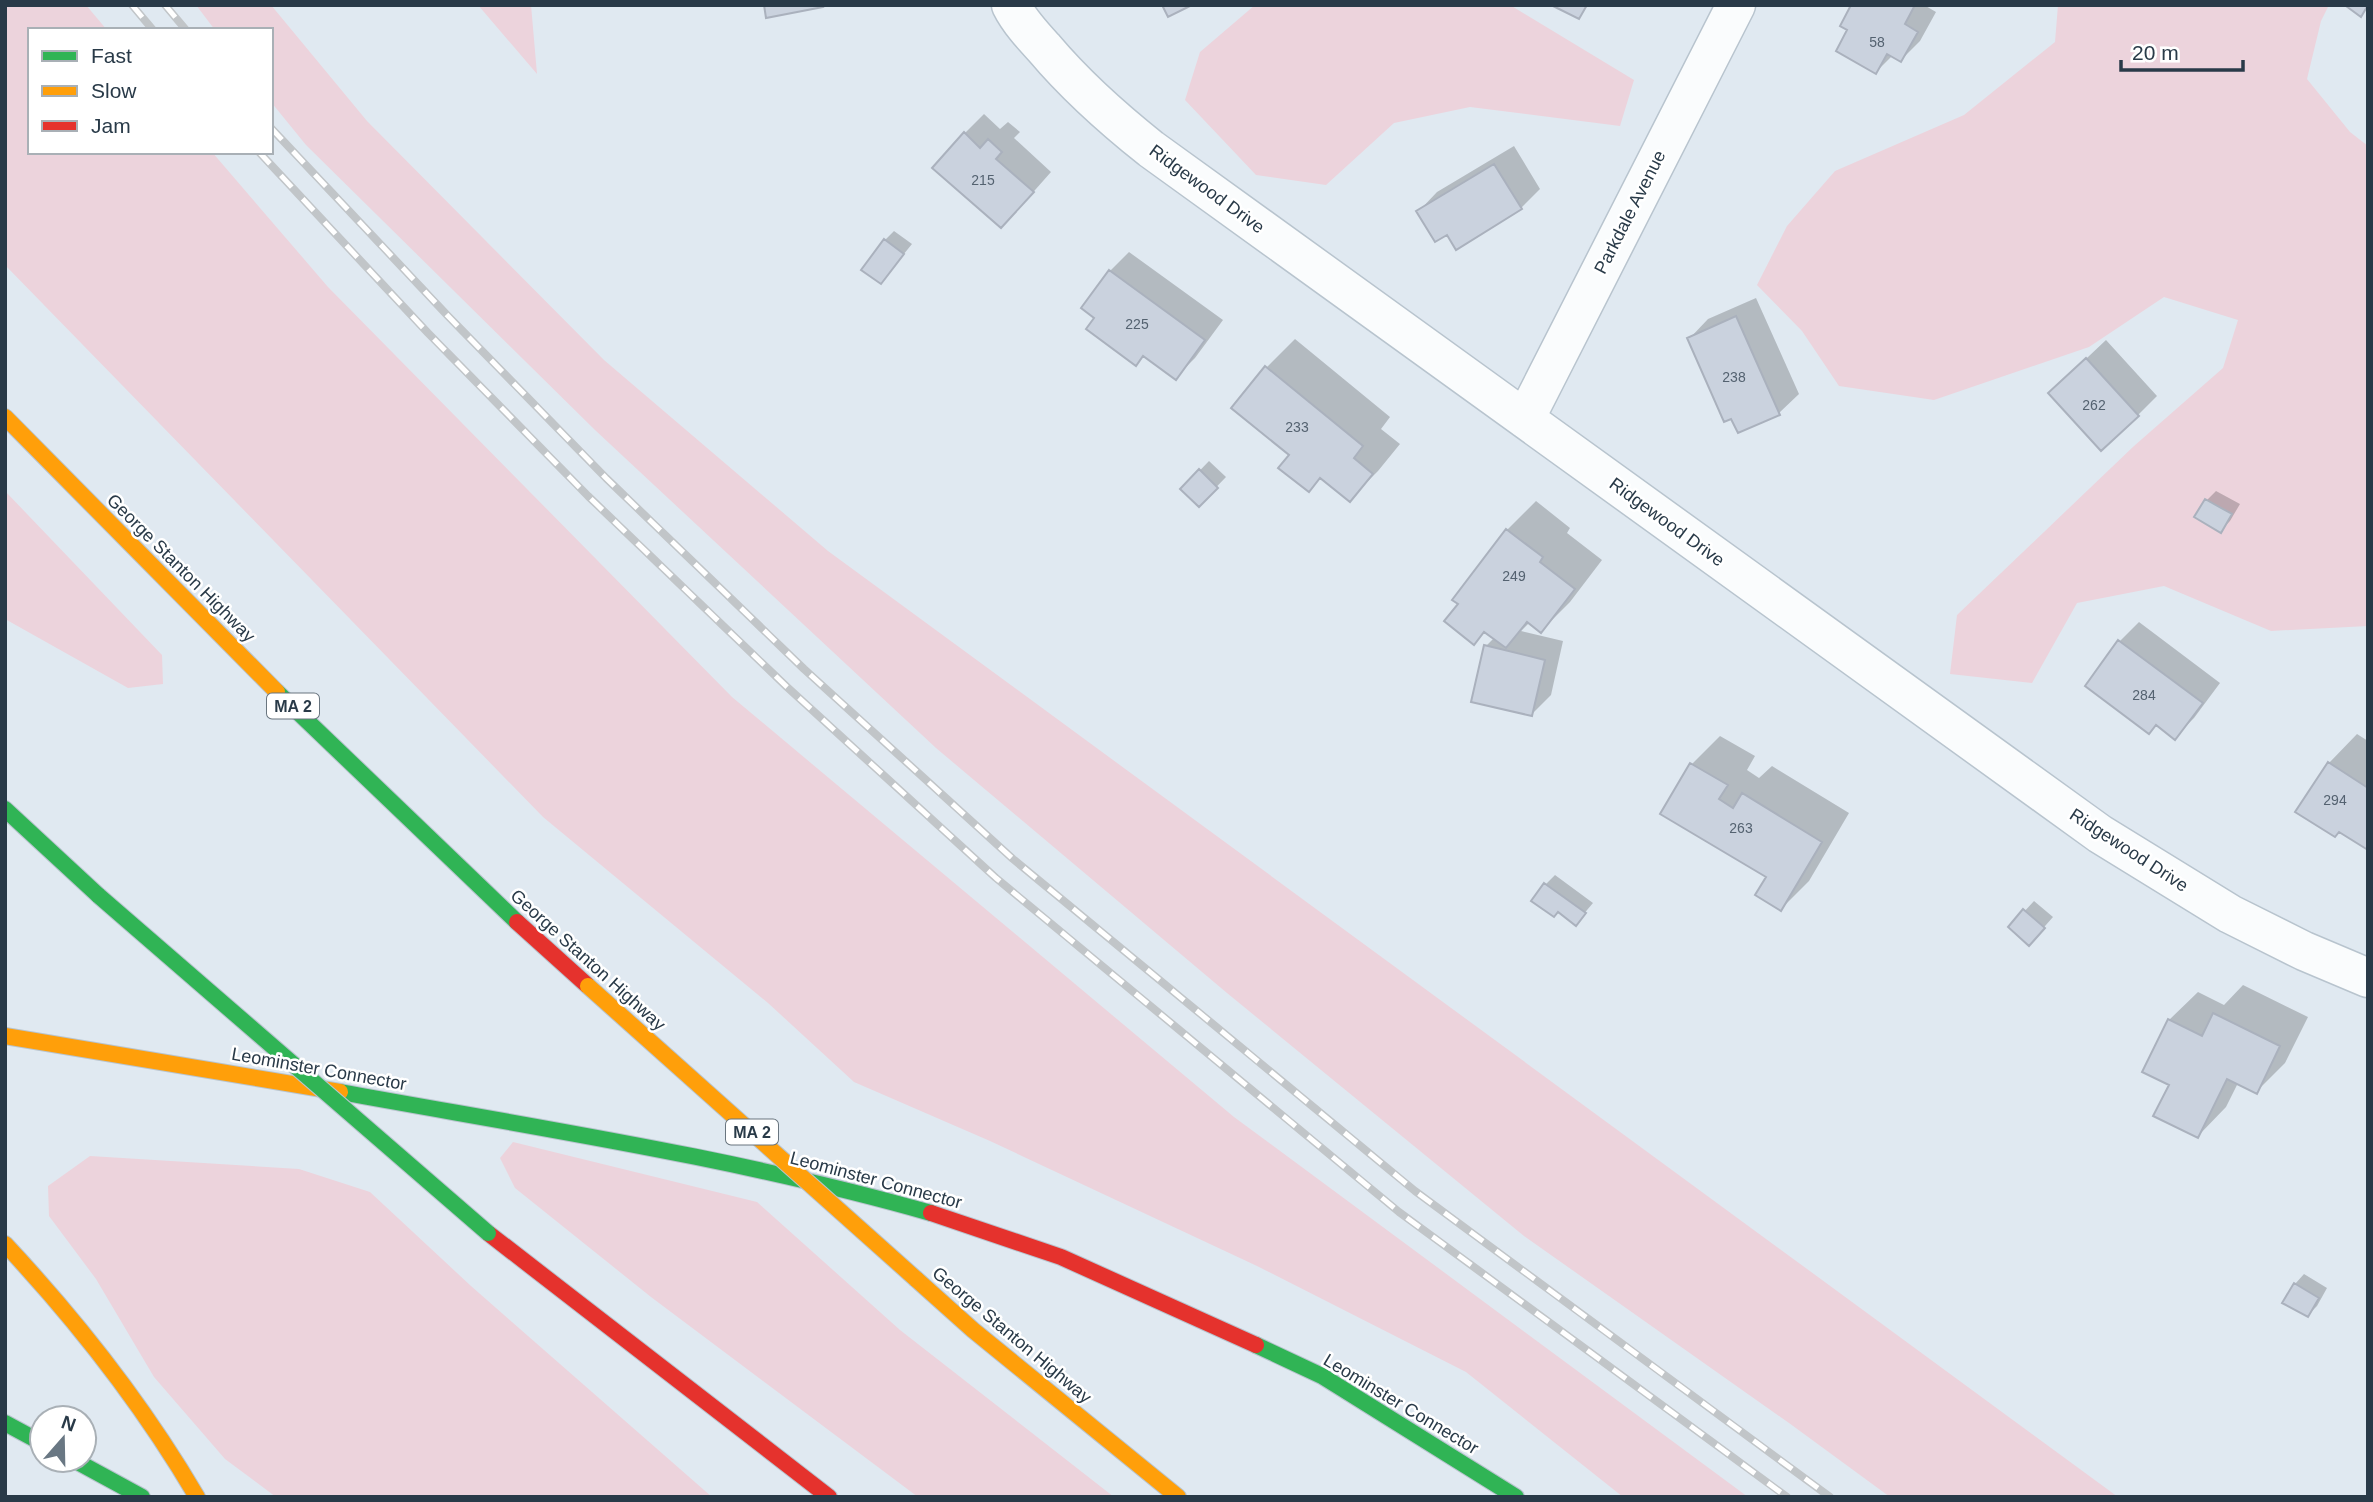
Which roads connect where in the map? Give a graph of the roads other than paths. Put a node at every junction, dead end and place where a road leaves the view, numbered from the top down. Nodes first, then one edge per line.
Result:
1 (1011, 5) edge
2 (1736, 5) edge
3 (5, 417) edge
4 (1525, 419) junction
5 (5, 809) edge
6 (2368, 978) edge
7 (5, 1036) edge
8 (5, 1244) edge
9 (5, 1423) edge
10 (28, 1435) edge
11 (98, 1473) edge
12 (142, 1497) edge
13 (197, 1497) edge
14 (829, 1497) edge
15 (1178, 1497) edge
16 (1516, 1497) edge

1 - 4 street, Ridgewood Drive
2 - 4 street, Parkdale Avenue
3 - 15 main road, George Stanton Highway / MA 2, bridge
4 - 6 street, Ridgewood Drive
5 - 14 main road, bridge
7 - 16 main road, Leominster Connector
8 - 13 main road
9 - 10 main road
11 - 12 main road

